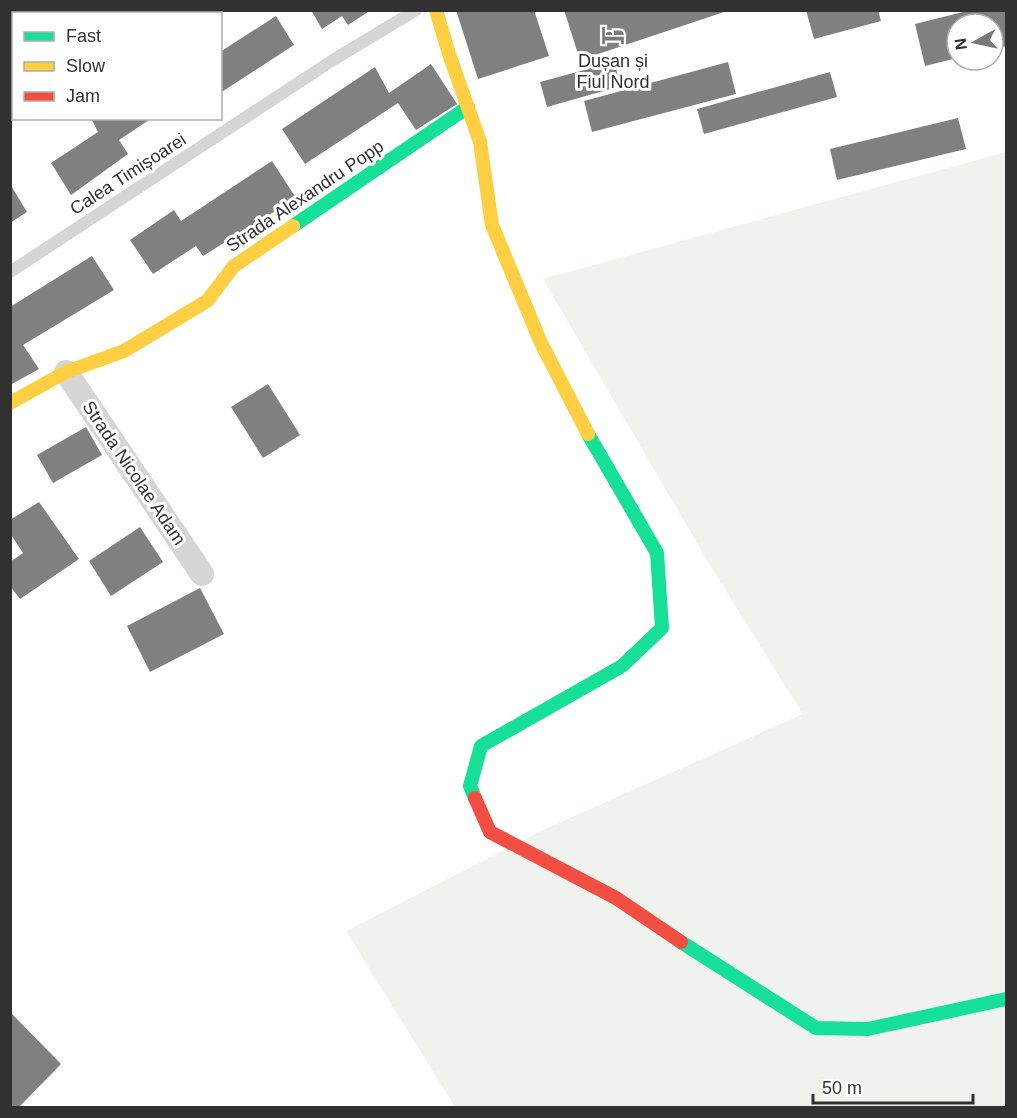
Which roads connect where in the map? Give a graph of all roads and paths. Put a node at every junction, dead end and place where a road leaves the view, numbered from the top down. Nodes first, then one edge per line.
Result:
1 (416, 10) edge
2 (436, 10) edge
3 (468, 107) junction
4 (10, 272) edge
5 (66, 372) junction
6 (10, 403) edge
7 (202, 574) dead end
8 (1006, 999) edge

1 - 4 lane, Calea Timișoarei
2 - 3 street
3 - 5 street, Strada Alexandru Popp
3 - 8 street
5 - 6 street, Strada Alexandru Popp
5 - 7 street, Strada Nicolae Adam

